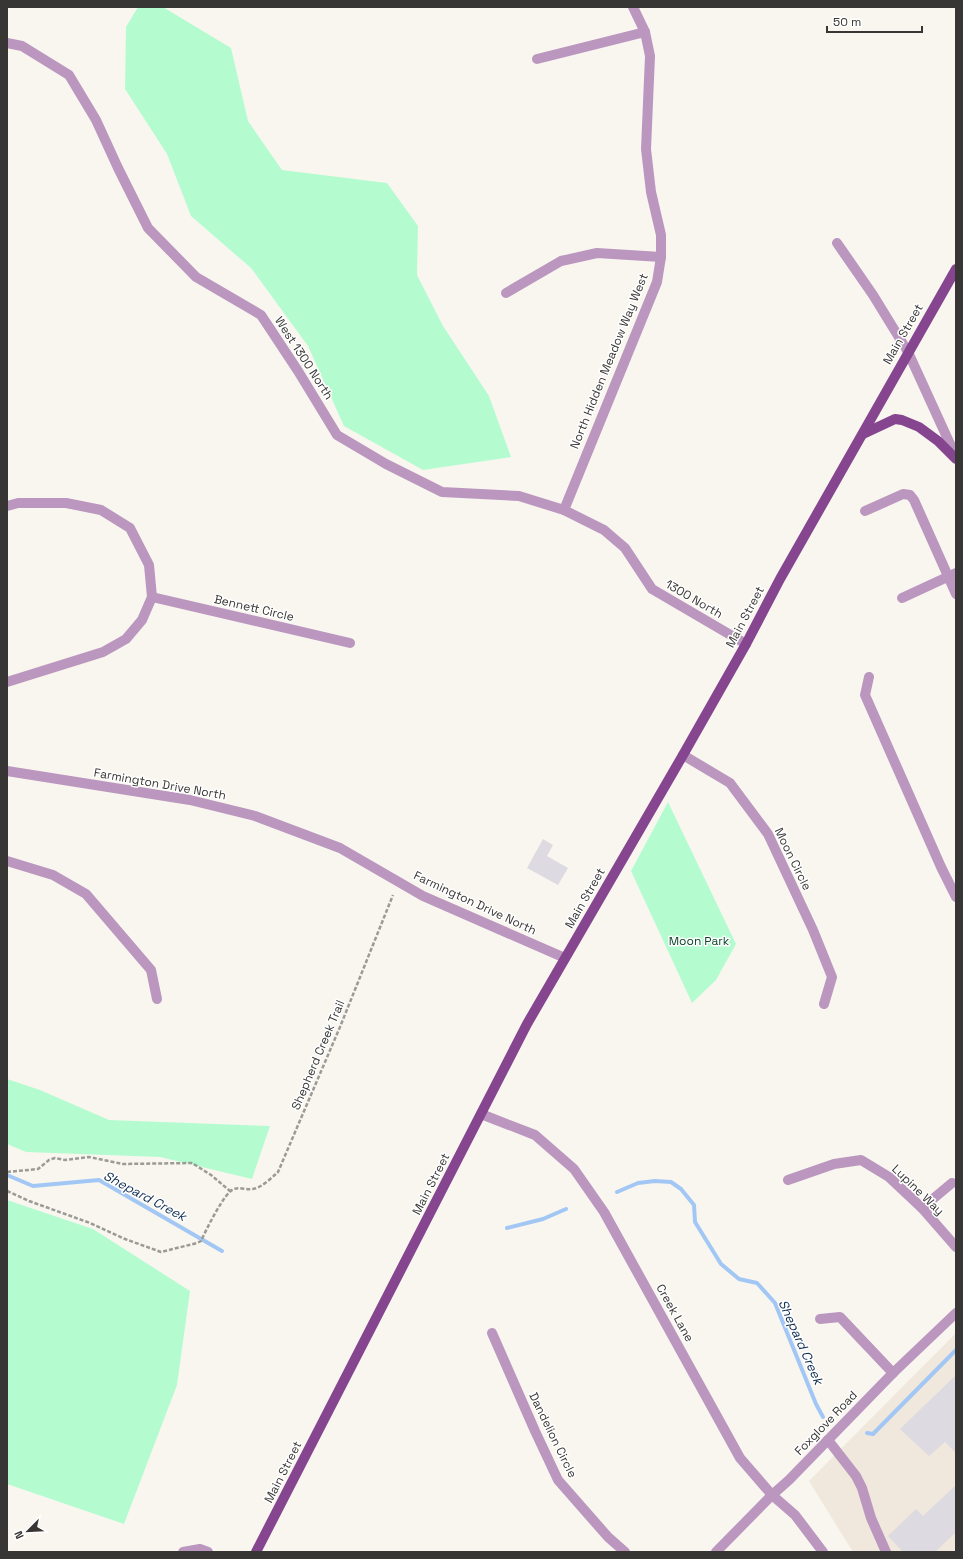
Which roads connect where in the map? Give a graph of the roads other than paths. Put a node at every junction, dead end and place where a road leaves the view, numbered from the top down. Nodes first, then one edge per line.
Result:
1 (633, 7) edge
2 (645, 32) junction
3 (7, 43) edge
4 (537, 59) dead end
5 (837, 243) dead end
6 (661, 257) junction
7 (956, 269) edge
8 (506, 293) dead end
9 (908, 352) junction
10 (863, 434) junction
11 (956, 458) edge
12 (7, 506) edge
13 (564, 510) junction
14 (865, 511) dead end
15 (952, 575) edge
16 (956, 594) edge
17 (152, 598) junction
18 (902, 598) dead end
19 (350, 643) dead end
20 (746, 644) junction
21 (869, 677) dead end
22 (7, 682) edge
23 (683, 755) junction
24 (7, 771) edge
25 (7, 860) edge
26 (956, 897) edge
27 (565, 958) junction
28 (157, 999) dead end
29 (824, 1004) dead end
30 (481, 1114) junction
31 (788, 1180) dead end
32 (952, 1183) dead end
33 (922, 1208) junction
34 (956, 1247) edge
35 (956, 1313) edge
36 (820, 1319) dead end
37 (492, 1333) dead end
38 (893, 1373) junction
39 (828, 1440) junction
40 (772, 1496) junction
41 (183, 1552) edge
42 (208, 1552) edge
43 (256, 1552) edge
44 (625, 1552) edge
45 (716, 1552) edge
46 (823, 1552) edge
47 (886, 1552) edge

1 - 2 street, North Hidden Meadow Way West
2 - 4 street
2 - 6 street, North Hidden Meadow Way West
3 - 13 street, West 1300 North
5 - 9 street
6 - 8 street
6 - 13 street, North Hidden Meadow Way West
7 - 9 main road, Main Street
9 - 10 main road, Main Street
9 - 11 street
10 - 11 main road
10 - 20 main road, Main Street
12 - 17 street
13 - 20 street, 1300 North
14 - 15 street
15 - 16 street
15 - 18 street
17 - 19 street, Bennett Circle
17 - 22 street
20 - 23 main road, Main Street
21 - 26 street
23 - 27 main road, Main Street
23 - 29 street, Moon Circle
24 - 27 street, Farmington Drive North
25 - 28 street
27 - 30 main road, Main Street
30 - 40 street, Creek Lane
30 - 43 main road, Main Street
31 - 33 street, Lupine Way
32 - 33 street
33 - 34 street, Lupine Way
35 - 38 street, Foxglove Road
36 - 38 street
37 - 44 street, Dandelion Circle
38 - 39 street, Foxglove Road
39 - 40 street, Foxglove Road
39 - 47 street
40 - 45 street, Foxglove Road
40 - 46 street, Creek Lane
41 - 42 street

